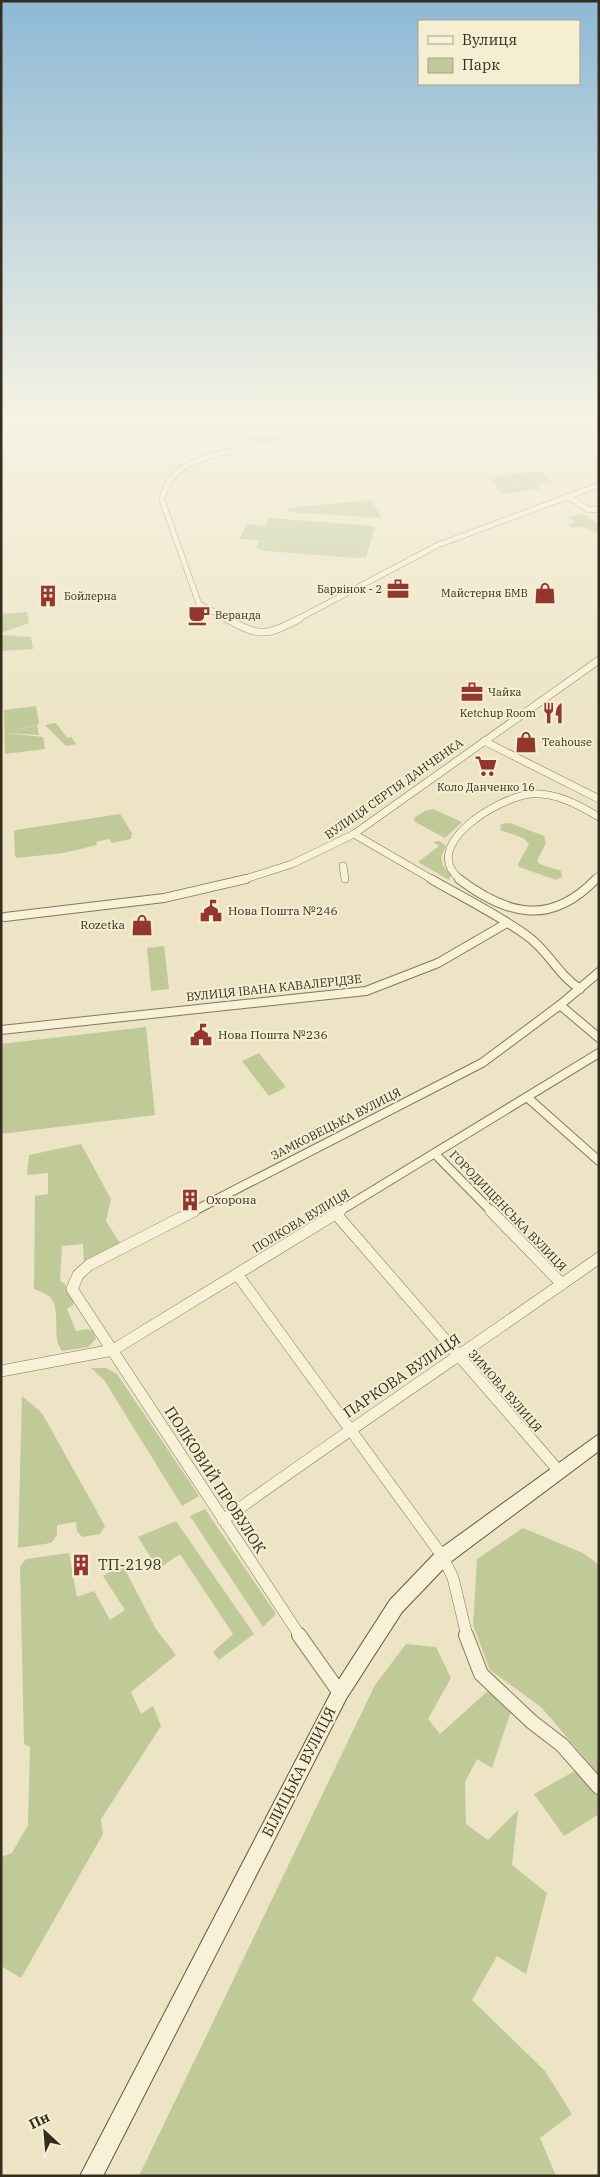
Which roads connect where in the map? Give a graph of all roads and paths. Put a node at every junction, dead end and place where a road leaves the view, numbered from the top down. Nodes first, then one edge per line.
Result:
1 (168, 518) edge
2 (510, 518) edge
3 (599, 660) edge
4 (484, 741) junction
5 (599, 799) edge
6 (599, 806) edge
7 (591, 812) junction
8 (599, 817) edge
9 (354, 834) junction
10 (343, 866) dead end
11 (599, 876) edge
12 (345, 879) dead end
13 (461, 881) junction
14 (449, 889) junction
15 (4, 917) dead end
16 (507, 923) junction
17 (599, 972) edge
18 (580, 989) junction
19 (560, 1005) junction
20 (1, 1030) edge
21 (599, 1038) edge
22 (599, 1053) edge
23 (528, 1098) junction
24 (436, 1155) junction
25 (599, 1161) edge
26 (336, 1214) junction
27 (599, 1258) edge
28 (237, 1274) junction
29 (73, 1281) joint
30 (562, 1284) junction
31 (113, 1350) junction
32 (458, 1358) junction
33 (1, 1371) edge
34 (349, 1430) junction
35 (599, 1441) edge
36 (558, 1470) junction
37 (223, 1520) junction
38 (442, 1557) junction
39 (340, 1693) junction
40 (599, 1787) edge
41 (91, 2176) edge

1 - 2 street
3 - 4 street, ВУЛИЦЯ СЕРГІЯ ДАНЧЕНКА
4 - 5 street
4 - 9 street, ВУЛИЦЯ СЕРГІЯ ДАНЧЕНКА
6 - 7 street
7 - 8 street
7 - 13 street
9 - 14 street
9 - 15 street, ВУЛИЦЯ СЕРГІЯ ДАНЧЕНКА
10 - 12 street
11 - 13 street
13 - 14 street
14 - 16 street
16 - 18 street
16 - 20 street, ВУЛИЦЯ ІВАНА КАВАЛЕРІДЗЕ
17 - 18 street, ЗАМКОВЕЦЬКА ВУЛИЦЯ
18 - 19 street, ЗАМКОВЕЦЬКА ВУЛИЦЯ
19 - 21 street
19 - 29 street, ЗАМКОВЕЦЬКА ВУЛИЦЯ
22 - 23 street, ПОЛКОВА ВУЛИЦЯ
23 - 24 street, ПОЛКОВА ВУЛИЦЯ
23 - 25 street
24 - 26 street, ПОЛКОВА ВУЛИЦЯ
24 - 30 street, ГОРОДИЩЕНСЬКА ВУЛИЦЯ
26 - 28 street, ПОЛКОВА ВУЛИЦЯ
26 - 32 street, ЗИМОВА ВУЛИЦЯ
27 - 30 street, ПАРКОВА ВУЛИЦЯ
28 - 31 street, ПОЛКОВА ВУЛИЦЯ
28 - 34 street
29 - 31 street, ПОЛКОВИЙ ПРОВУЛОК
30 - 32 street, ПАРКОВА ВУЛИЦЯ
31 - 33 street, ПОЛКОВА ВУЛИЦЯ
31 - 37 street, ПОЛКОВИЙ ПРОВУЛОК
32 - 34 street, ПАРКОВА ВУЛИЦЯ
32 - 36 street, ЗИМОВА ВУЛИЦЯ
34 - 37 street, ПАРКОВА ВУЛИЦЯ
34 - 38 street
35 - 36 main road, БІЛИЦЬКА ВУЛИЦЯ
36 - 38 main road, БІЛИЦЬКА ВУЛИЦЯ
37 - 39 street, ПОЛКОВИЙ ПРОВУЛОК
38 - 39 main road, БІЛИЦЬКА ВУЛИЦЯ
38 - 40 street
39 - 41 main road, БІЛИЦЬКА ВУЛИЦЯ

